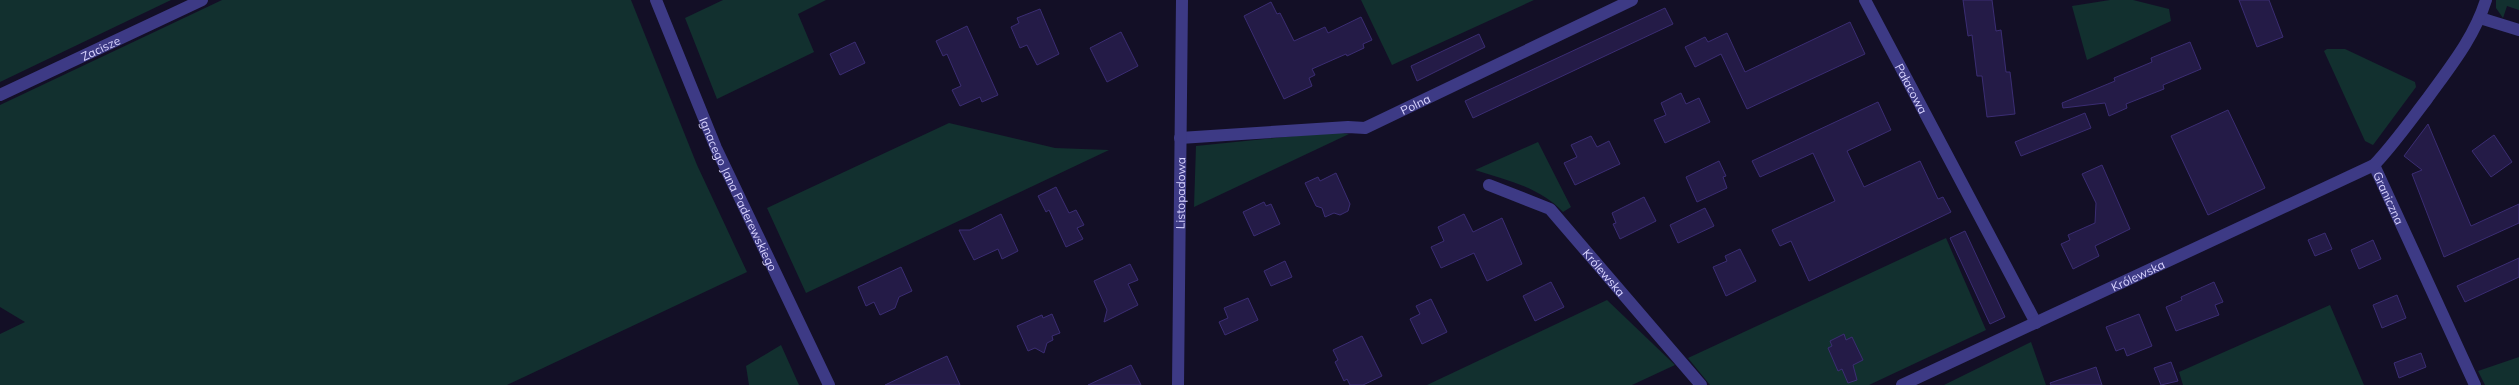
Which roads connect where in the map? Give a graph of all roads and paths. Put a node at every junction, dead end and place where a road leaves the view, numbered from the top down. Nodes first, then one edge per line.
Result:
1 (202, 0) edge
2 (656, 0) edge
3 (1182, 0) edge
4 (1632, 0) edge
5 (1865, 0) edge
6 (2486, 0) edge
7 (2480, 18) junction
8 (2519, 30) edge
9 (0, 95) edge
10 (1180, 138) junction
11 (2374, 165) junction
12 (1489, 185) dead end
13 (2036, 322) junction
14 (829, 385) edge
15 (1178, 385) edge
16 (1700, 385) edge
17 (1902, 385) edge
18 (2475, 385) edge

1 - 9 street, Zacisze
2 - 14 street, Ignacego Jana Paderewskiego
3 - 10 street, Listopadowa
4 - 10 street, Polna
5 - 13 street, Pałacowa
6 - 7 street, Graniczna
7 - 8 street
7 - 11 street, Graniczna
10 - 15 street, Listopadowa
11 - 13 street, Królewska
11 - 18 street, Graniczna
12 - 16 street, Królewska
13 - 17 street, Królewska

